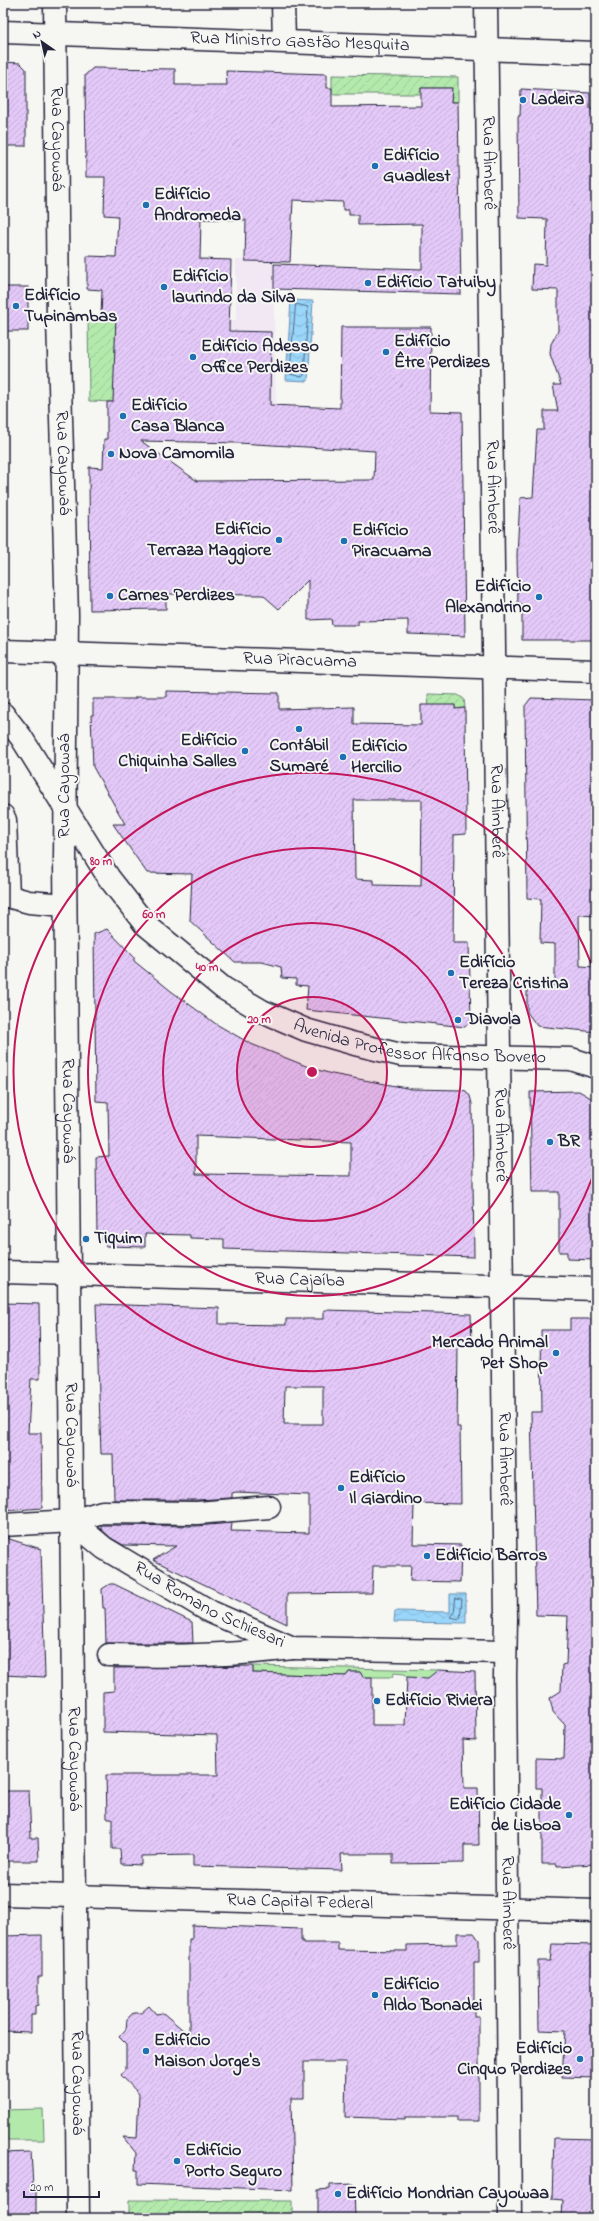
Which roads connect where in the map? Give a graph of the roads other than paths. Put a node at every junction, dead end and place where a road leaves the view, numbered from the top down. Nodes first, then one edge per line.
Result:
1 (55, 3) edge
2 (283, 3) edge
3 (486, 3) edge
4 (3, 32) edge
5 (55, 34) junction
6 (284, 41) junction
7 (487, 50) junction
8 (596, 53) edge
9 (3, 651) edge
10 (66, 653) junction
11 (495, 668) junction
12 (596, 671) edge
13 (3, 714) edge
14 (64, 808) junction
15 (3, 816) edge
16 (5, 895) edge
17 (65, 905) junction
18 (500, 1057) junction
19 (596, 1067) edge
20 (3, 1272) edge
21 (68, 1275) junction
22 (501, 1286) junction
23 (596, 1289) edge
24 (268, 1507) dead end
25 (72, 1521) junction
26 (3, 1525) edge
27 (293, 1648) junction
28 (505, 1652) junction
29 (109, 1655) dead end
30 (3, 1894) edge
31 (74, 1896) junction
32 (508, 1908) junction
33 (596, 1911) edge
34 (78, 2218) edge
35 (510, 2218) edge

1 - 5 street, Rua Cayowaá
2 - 6 street
3 - 7 street, Rua Aimberê
4 - 5 street, Rua Ministro Gastão Mesquita
5 - 6 street, Rua Ministro Gastão Mesquita
5 - 10 street, Rua Cayowaá
6 - 7 street, Rua Ministro Gastão Mesquita
7 - 8 street, Rua Ministro Gastão Mesquita
7 - 11 street, Rua Aimberê
9 - 10 street, Rua Piracuama
10 - 11 street, Rua Piracuama
10 - 14 street, Rua Cayowaá
11 - 12 street, Rua Piracuama
11 - 18 street, Rua Aimberê
13 - 14 street, Avenida Professor Alfonso Bovero
14 - 17 street, Rua Cayowaá
14 - 18 street, Avenida Professor Alfonso Bovero
15 - 16 street
16 - 17 street
17 - 21 street, Rua Cayowaá
18 - 19 street, Avenida Professor Alfonso Bovero
18 - 22 street, Rua Aimberê
20 - 21 street, Rua Cajaíba
21 - 22 street, Rua Cajaíba
21 - 25 street, Rua Cayowaá
22 - 23 street, Rua Cajaíba
22 - 28 street, Rua Aimberê
24 - 25 street
25 - 26 street
25 - 27 street, Rua Romano Schiesari
25 - 31 street, Rua Cayowaá
27 - 28 street, Rua Romano Schiesari
27 - 29 street
28 - 32 street, Rua Aimberê
30 - 31 street, Rua Capital Federal
31 - 32 street, Rua Capital Federal
31 - 34 street, Rua Cayowaá
32 - 33 street, Rua Capital Federal
32 - 35 street, Rua Aimberê

